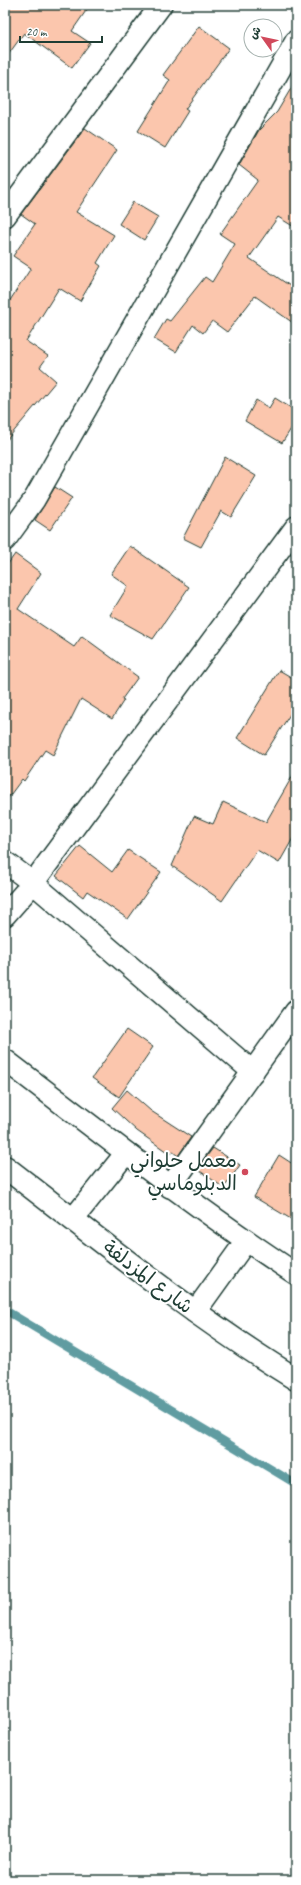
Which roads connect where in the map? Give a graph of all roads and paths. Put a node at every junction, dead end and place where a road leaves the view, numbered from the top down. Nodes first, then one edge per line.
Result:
1 (161, 5) edge
2 (296, 41) edge
3 (5, 216) edge
4 (296, 527) edge
5 (5, 540) edge
6 (5, 862) edge
7 (33, 883) junction
8 (5, 915) edge
9 (296, 1011) edge
10 (5, 1060) edge
11 (253, 1072) junction
12 (126, 1153) junction
13 (5, 1166) edge
14 (170, 1187) junction
15 (73, 1218) junction
16 (246, 1242) junction
17 (296, 1274) edge
18 (195, 1312) junction
19 (296, 1379) edge

1 - 3 street
2 - 5 street
4 - 7 street
6 - 7 street
7 - 8 street
7 - 11 street
9 - 11 street
10 - 12 street
11 - 14 street
12 - 14 street
12 - 15 street
13 - 15 street, شارع المزدلفة
14 - 16 street
15 - 18 street, شارع المزدلفة
16 - 17 street
16 - 18 street
18 - 19 street, شارع المزدلفة

